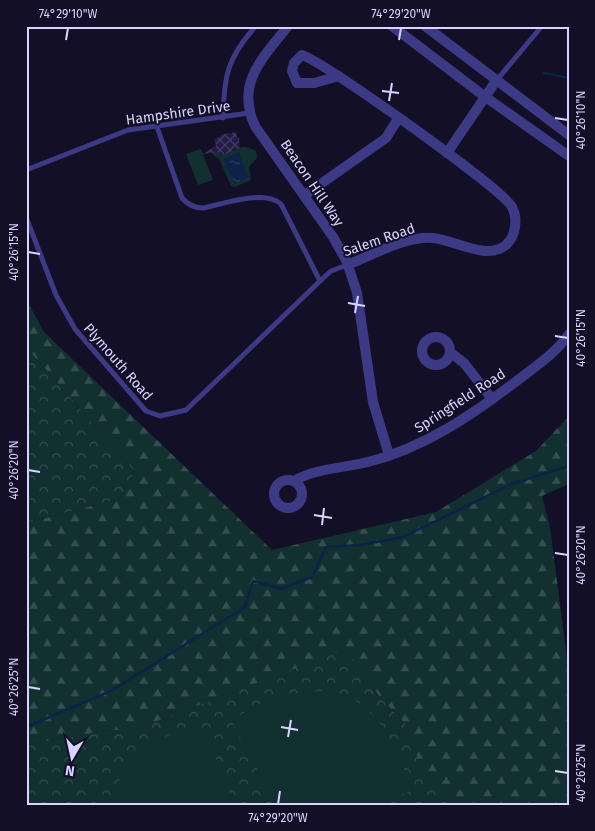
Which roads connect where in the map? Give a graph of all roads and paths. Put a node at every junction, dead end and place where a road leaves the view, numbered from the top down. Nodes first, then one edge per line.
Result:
1 (256, 26) edge
2 (288, 26) edge
3 (392, 26) edge
4 (425, 26) edge
5 (542, 26) edge
6 (339, 76) dead end
7 (496, 81) junction
8 (484, 96) junction
9 (249, 114) junction
10 (224, 118) junction
11 (398, 119) junction
12 (157, 126) junction
13 (569, 135) edge
14 (447, 153) junction
15 (569, 156) edge
16 (26, 170) edge
17 (304, 195) junction
18 (26, 217) edge
19 (347, 265) junction
20 (320, 281) junction
21 (569, 334) edge
22 (451, 353) dead end
23 (492, 399) junction
24 (146, 411) joint
25 (389, 455) junction
26 (294, 481) dead end

1 - 10 lane
2 - 9 street, Beacon Hill Way
3 - 8 street
4 - 7 street
5 - 7 lane
6 - 11 street, Salem Road
7 - 8 street
7 - 13 street
8 - 14 street
8 - 15 street
9 - 10 lane, Hampshire Drive
9 - 17 street, Beacon Hill Way
10 - 12 lane, Hampshire Drive
11 - 14 street, Salem Road
11 - 17 street
12 - 16 lane, Hampshire Drive
12 - 20 lane
14 - 19 street, Salem Road
17 - 19 street, Beacon Hill Way
18 - 24 lane, Plymouth Road
19 - 20 lane, Salem Road
19 - 25 street, Beacon Hill Way
20 - 24 lane, Salem Road
21 - 23 street, Springfield Road
22 - 23 street
23 - 25 street, Springfield Road
25 - 26 street, Springfield Road

